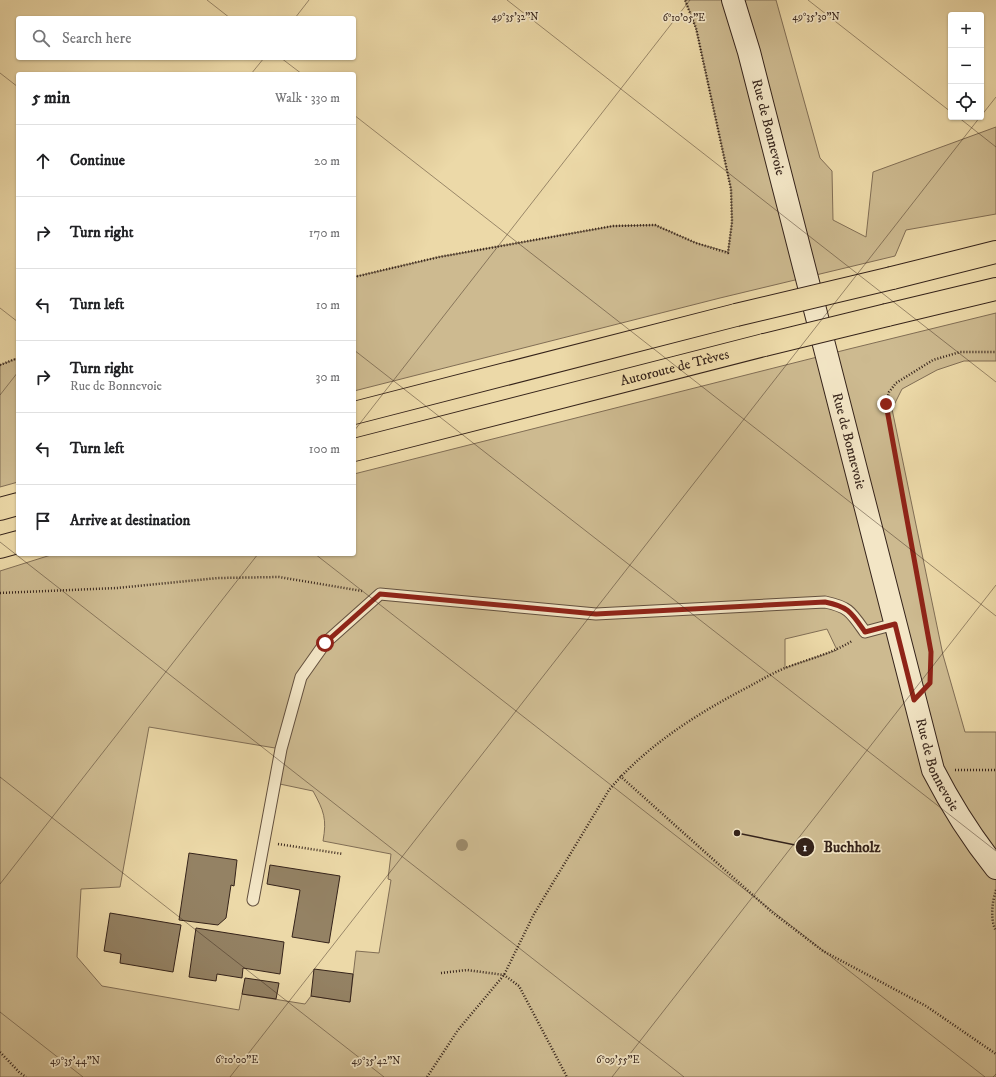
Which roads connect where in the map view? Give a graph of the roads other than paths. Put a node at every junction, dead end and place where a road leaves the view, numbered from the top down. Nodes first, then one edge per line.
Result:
1 (733, 0) edge
2 (996, 252) edge
3 (996, 289) edge
4 (356, 412) edge
5 (356, 449) edge
6 (16, 505) edge
7 (0, 509) edge
8 (16, 543) edge
9 (0, 547) edge
10 (895, 624) junction
11 (996, 868) edge
12 (253, 900) dead end

1 - 10 main road, Rue de Bonnevoie
2 - 4 highway, bridge
3 - 5 highway, Autoroute de Trèves, bridge
6 - 7 highway
8 - 9 highway
10 - 11 main road, Rue de Bonnevoie
10 - 12 lane

